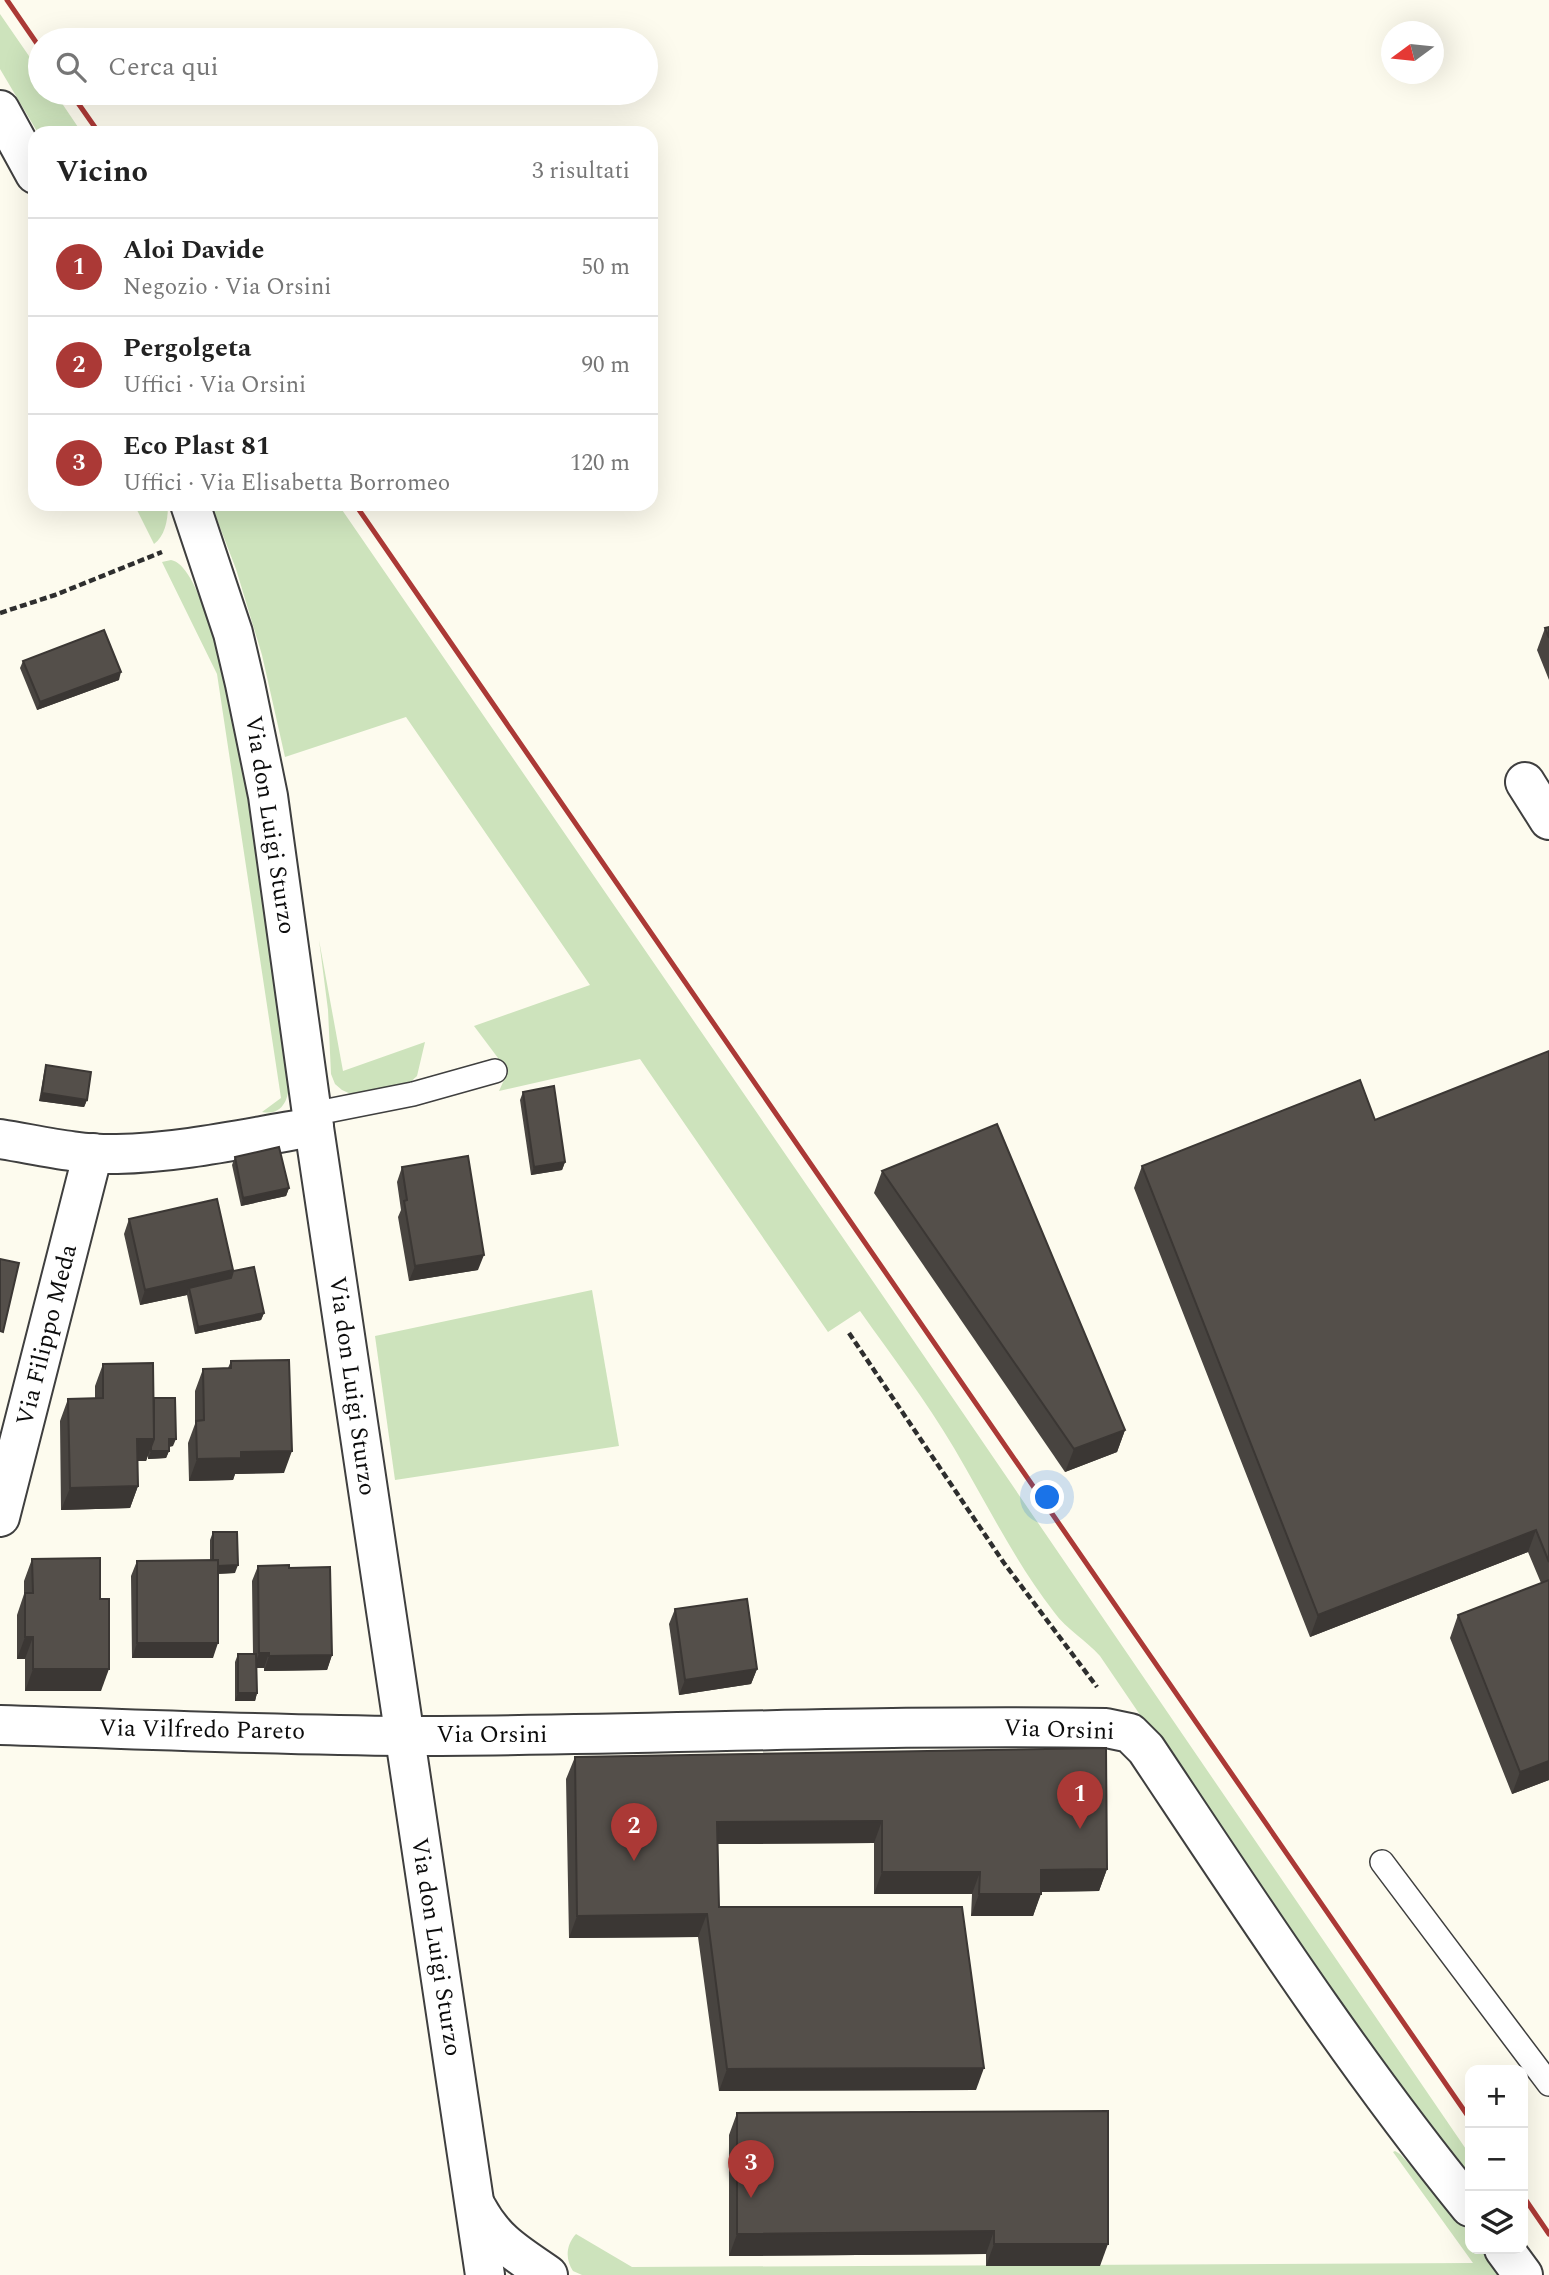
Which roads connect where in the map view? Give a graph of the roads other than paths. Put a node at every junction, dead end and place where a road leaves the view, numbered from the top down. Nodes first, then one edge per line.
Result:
1 (0, 110) edge
2 (28, 161) edge
3 (196, 519) edge
4 (1525, 782) dead end
5 (1549, 820) edge
6 (495, 1071) dead end
7 (313, 1121) junction
8 (0, 1139) edge
9 (93, 1153) junction
10 (0, 1517) edge
11 (0, 1725) edge
12 (404, 1736) junction
13 (1382, 1861) dead end
14 (1549, 2084) edge
15 (473, 2188) junction
16 (1465, 2201) edge
17 (1508, 2254) edge
18 (544, 2272) edge
19 (485, 2275) edge
20 (498, 2275) edge
21 (1523, 2275) edge

1 - 2 street
3 - 7 street, Via don Luigi Sturzo
4 - 5 street
6 - 7 lane
7 - 9 street
7 - 12 street, Via don Luigi Sturzo
8 - 9 street
9 - 10 street, Via Filippo Meda
11 - 12 street, Via Vilfredo Pareto
12 - 15 street, Via don Luigi Sturzo
12 - 16 street, Via Orsini
13 - 14 lane
15 - 18 street
15 - 19 street, Via don Luigi Sturzo
17 - 21 street
18 - 20 street

